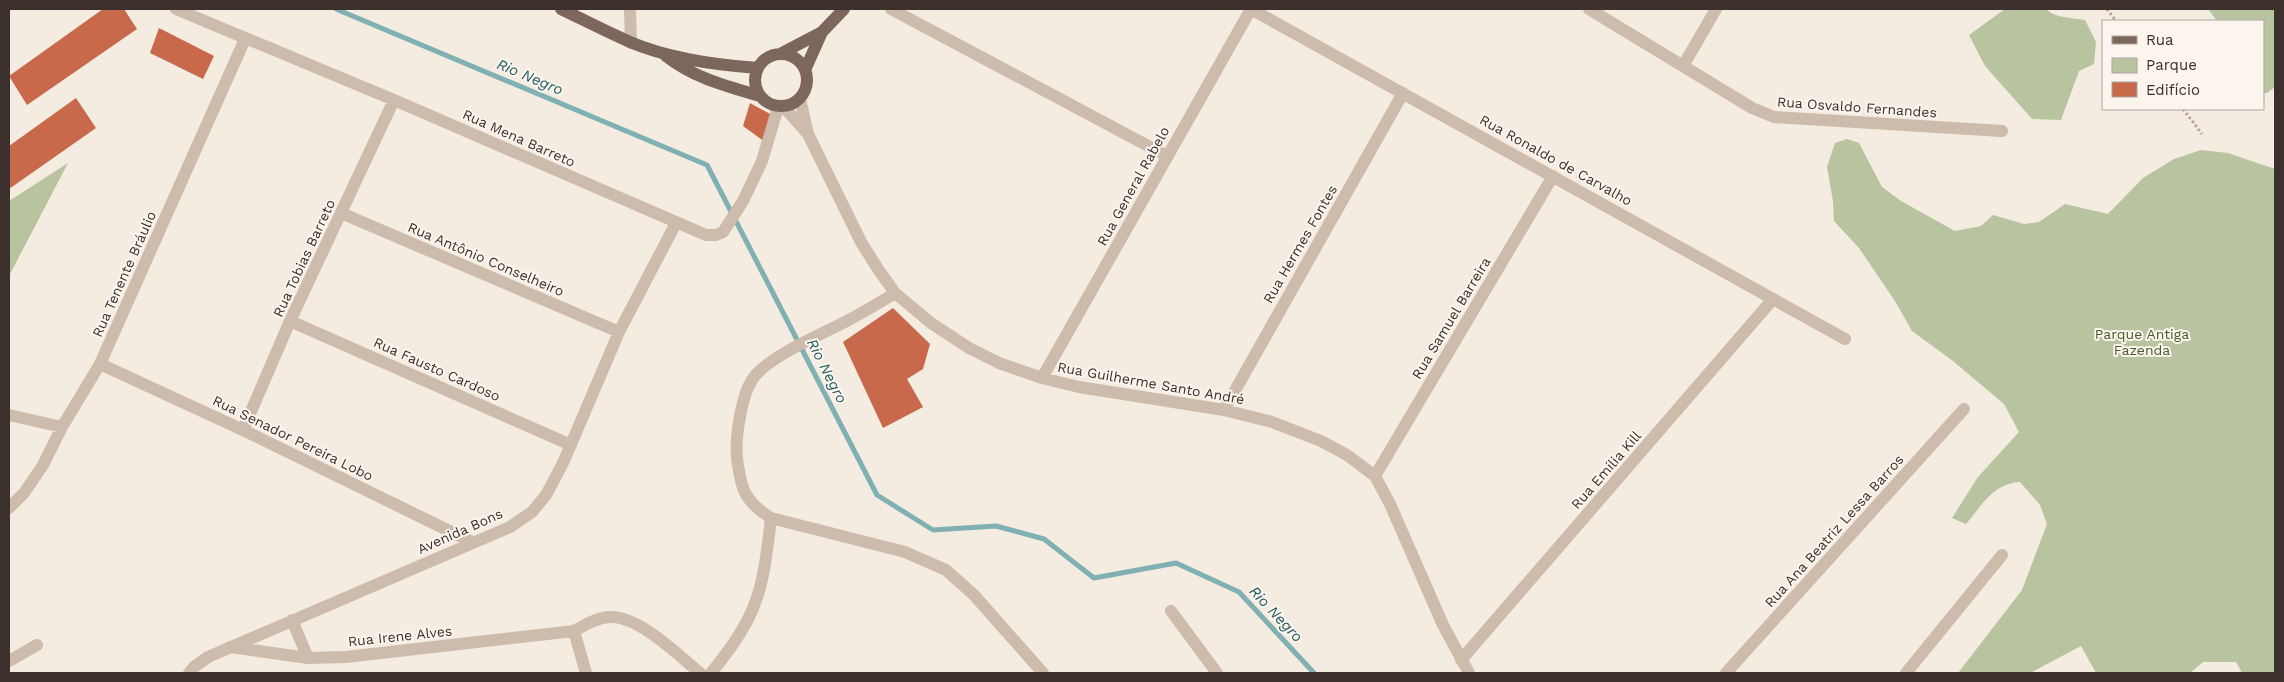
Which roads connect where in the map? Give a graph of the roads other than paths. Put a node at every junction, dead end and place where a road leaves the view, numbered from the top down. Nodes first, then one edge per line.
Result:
1 (176, 9) edge
2 (561, 9) edge
3 (630, 9) edge
4 (844, 9) edge
5 (891, 9) edge
6 (1251, 9) edge
7 (1590, 9) edge
8 (1716, 9) edge
9 (822, 32) junction
10 (245, 39) junction
11 (631, 43) junction
12 (662, 53) junction
13 (780, 54) junction
14 (1683, 66) junction
15 (758, 68) junction
16 (805, 70) junction
17 (1403, 93) junction
18 (760, 96) junction
19 (800, 99) junction
20 (394, 100) junction
21 (781, 107) junction
22 (2002, 131) dead end
23 (808, 134) junction
24 (1167, 156) junction
25 (1553, 176) junction
26 (341, 213) junction
27 (676, 223) junction
28 (895, 293) junction
29 (1774, 299) junction
30 (290, 321) junction
31 (619, 332) junction
32 (1845, 339) dead end
33 (100, 364) junction
34 (1042, 378) junction
35 (1964, 409) dead end
36 (1224, 410) junction
37 (9, 415) edge
38 (62, 427) junction
39 (243, 430) junction
40 (571, 445) junction
41 (1375, 476) junction
42 (9, 508) edge
43 (771, 518) junction
44 (472, 542) junction
45 (2002, 555) dead end
46 (1171, 611) dead end
47 (292, 620) junction
48 (574, 631) junction
49 (37, 645) dead end
50 (230, 647) junction
51 (308, 658) junction
52 (9, 660) edge
53 (1461, 660) junction
54 (189, 673) edge
55 (586, 673) edge
56 (700, 673) edge
57 (711, 673) edge
58 (1044, 673) edge
59 (1218, 673) edge
60 (1469, 673) edge
61 (1726, 673) edge
62 (1906, 673) edge

1 - 10 street, Rua Mena Barreto
2 - 11 main road
3 - 11 street
4 - 9 main road
5 - 24 street
6 - 17 street, Rua Ronaldo de Carvalho
6 - 24 street, Rua General Rabelo
7 - 14 street, Rua Osvaldo Fernandes
8 - 14 street
9 - 13 main road
9 - 16 main road
10 - 20 street, Rua Mena Barreto
10 - 33 street, Rua Tenente Bráulio
11 - 12 main road
12 - 15 main road
12 - 18 main road
13 - 15 main road
13 - 16 main road
14 - 22 street, Rua Osvaldo Fernandes
15 - 18 main road
16 - 19 main road
17 - 25 street, Rua Ronaldo de Carvalho
17 - 36 street, Rua Hermes Fontes
18 - 21 main road
19 - 21 main road
19 - 23 street, Rua Guilherme Santo André
20 - 26 street, Rua Tobias Barreto
20 - 27 street, Rua Mena Barreto
21 - 23 street, Rua Guilherme Santo André
21 - 27 street, Rua Mena Barreto
23 - 28 street, Rua Guilherme Santo André
24 - 34 street, Rua General Rabelo
25 - 29 street, Rua Ronaldo de Carvalho
25 - 41 street, Rua Samuel Barreira
26 - 30 street, Rua Tobias Barreto
26 - 31 street, Rua Antônio Conselheiro
27 - 31 street, Avenida Bons
28 - 34 street, Rua Guilherme Santo André
28 - 43 street
29 - 32 street, Rua Ronaldo de Carvalho
29 - 53 street, Rua Emília Kill
30 - 39 street, Rua Tobias Barreto
30 - 40 street, Rua Fausto Cardoso
31 - 40 street, Avenida Bons
33 - 38 street, Rua Tenente Bráulio
33 - 39 street, Rua Senador Pereira Lobo
34 - 36 street, Rua Guilherme Santo André
35 - 61 street, Rua Ana Beatriz Lessa Barros
36 - 41 street, Rua Guilherme Santo André
37 - 38 street
38 - 42 street, Rua Tenente Bráulio
39 - 44 street, Rua Senador Pereira Lobo
40 - 44 street, Avenida Bons
41 - 53 street, Rua Guilherme Santo André
43 - 57 street
43 - 58 street
44 - 47 street, Avenida Bons
45 - 62 street
46 - 59 street
47 - 50 street, Avenida Bons
47 - 51 street
48 - 51 street, Rua Irene Alves
48 - 55 street
48 - 56 street
49 - 52 street
50 - 51 street, Rua Irene Alves
50 - 54 street, Avenida Bons
53 - 60 street, Rua Guilherme Santo André

